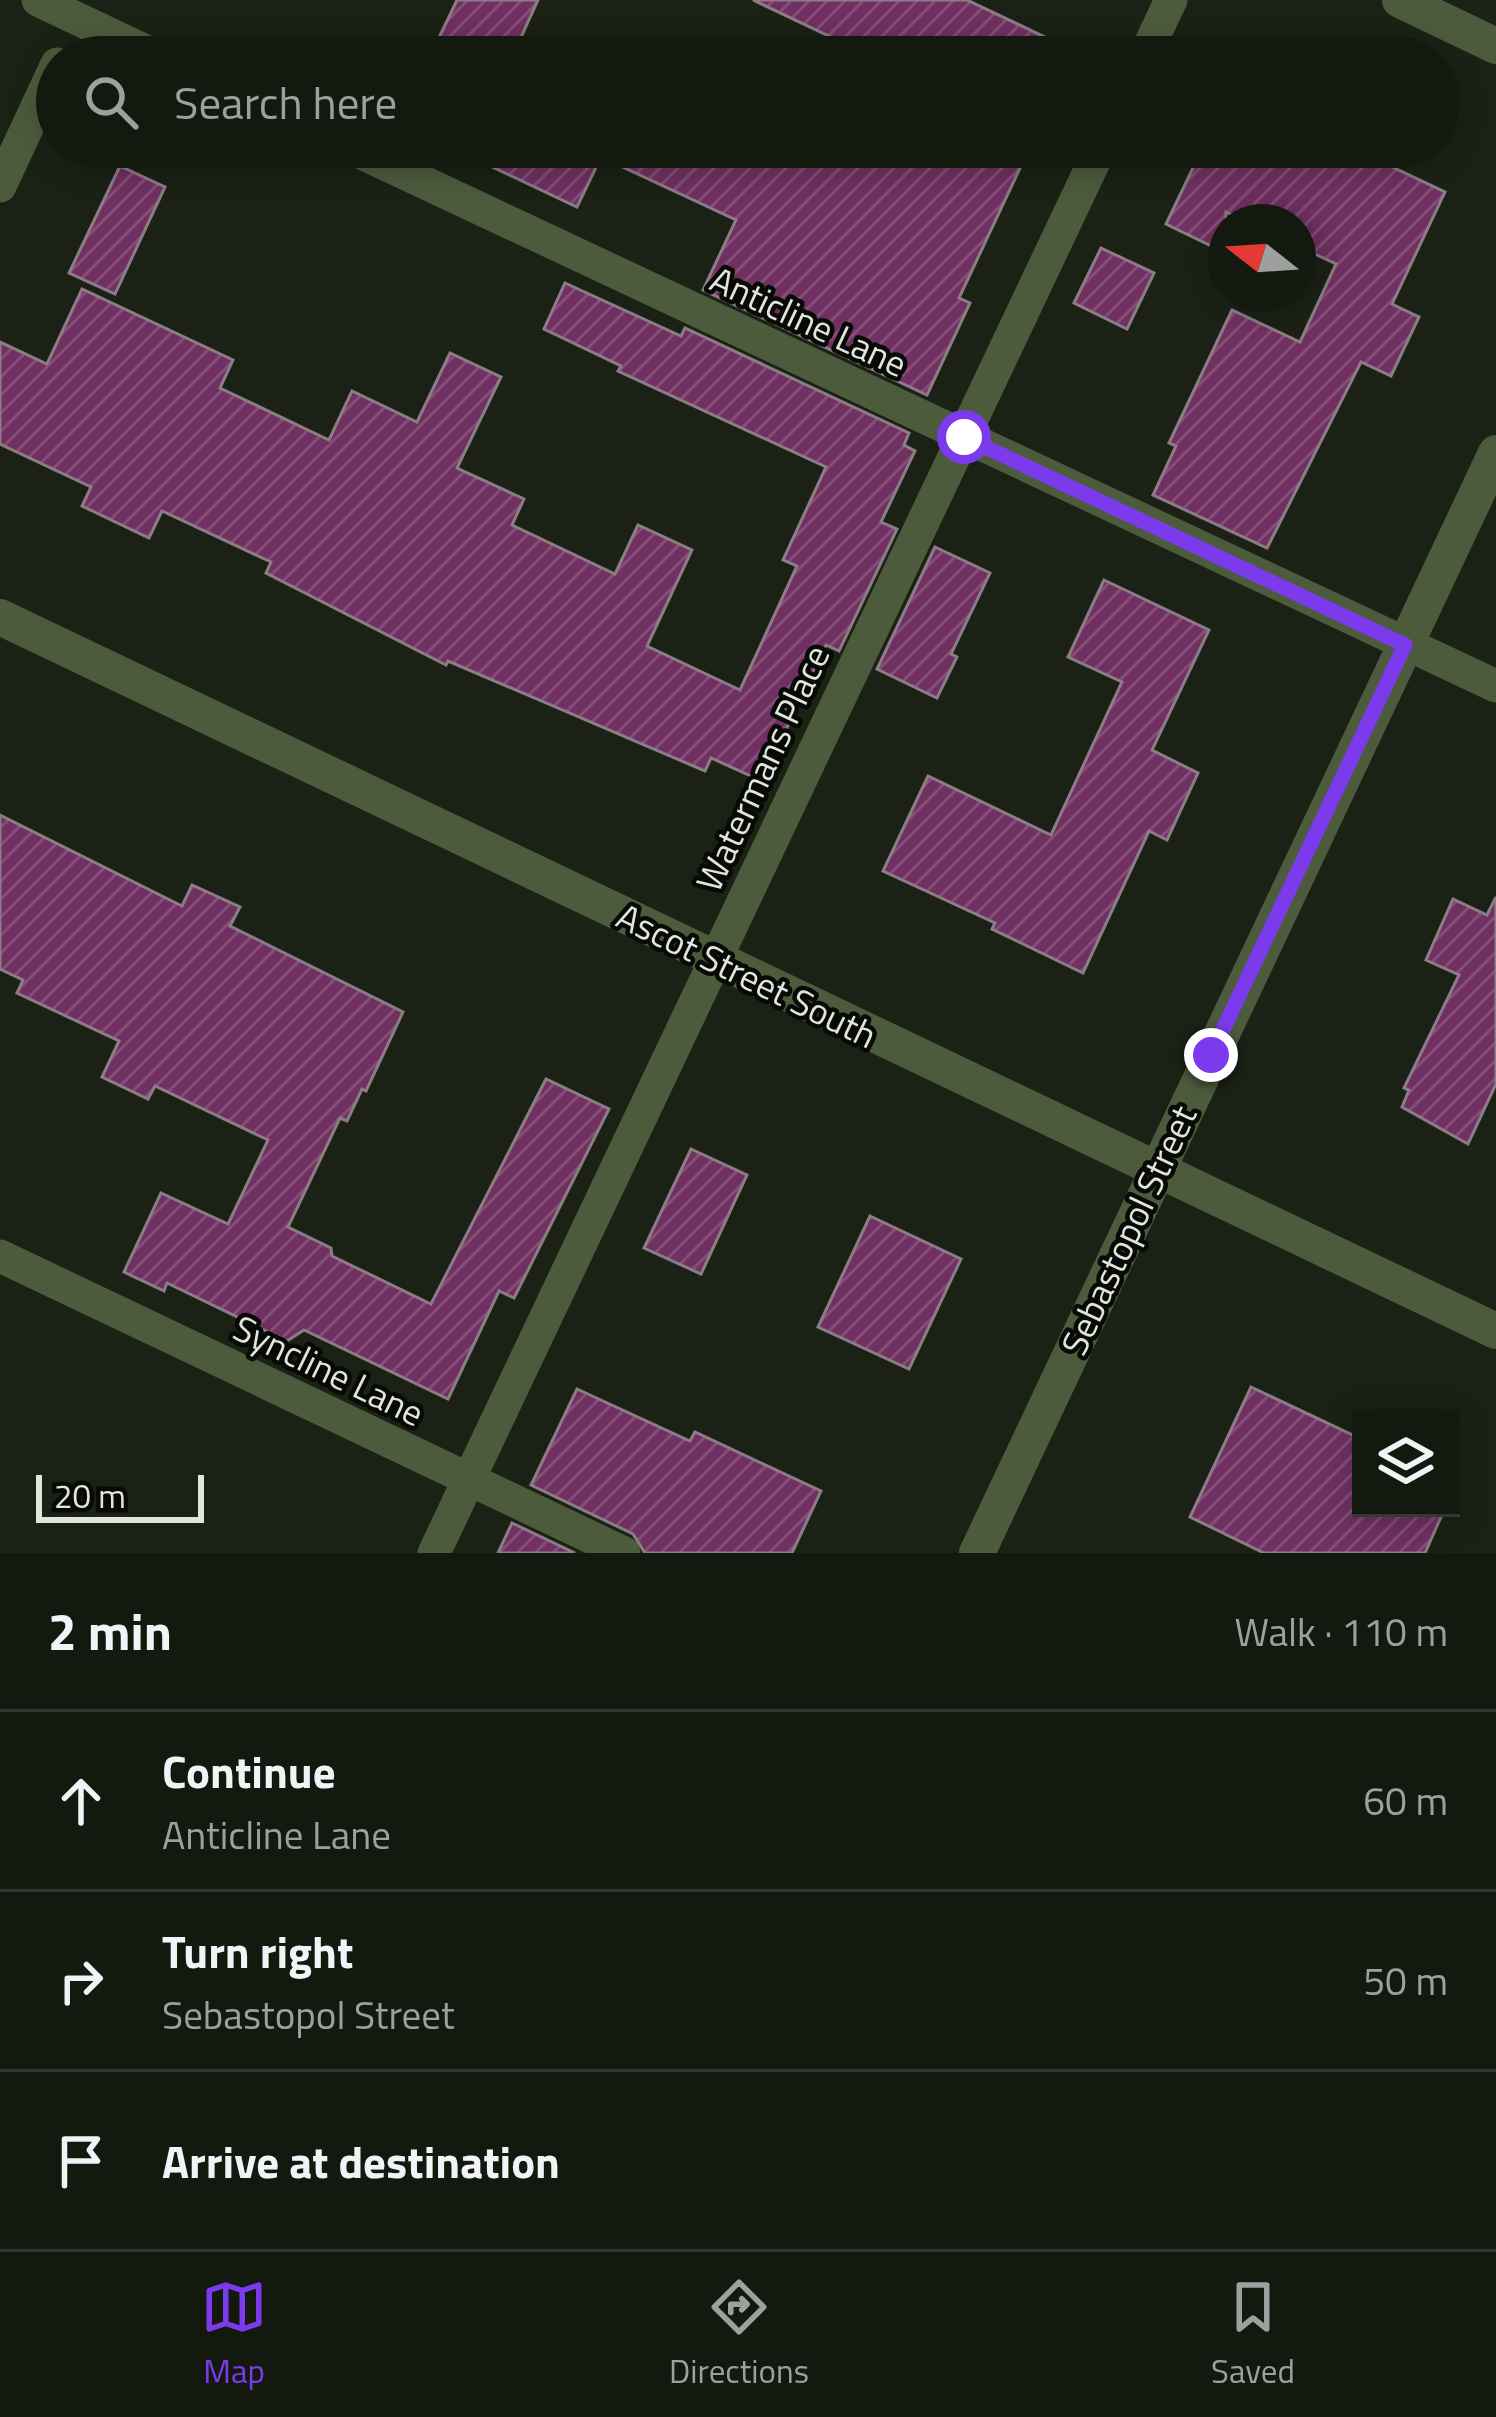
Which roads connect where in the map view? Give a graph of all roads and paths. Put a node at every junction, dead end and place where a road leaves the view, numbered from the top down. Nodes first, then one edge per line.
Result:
1 (38, 0) edge
2 (1171, 0) edge
3 (1400, 0) edge
4 (83, 10) edge
5 (124, 36) edge
6 (1154, 36) edge
7 (1496, 46) edge
8 (36, 110) edge
9 (394, 168) edge
10 (1091, 168) edge
11 (0, 186) edge
12 (964, 437) junction
13 (1496, 453) edge
14 (0, 617) edge
15 (1405, 645) junction
16 (1496, 686) edge
17 (715, 960) junction
18 (1155, 1172) junction
19 (0, 1256) edge
20 (1496, 1330) edge
21 (468, 1480) junction
22 (434, 1553) edge
23 (624, 1553) edge
24 (977, 1553) edge

1 - 4 lane
2 - 6 lane
3 - 7 street
4 - 5 lane
8 - 11 lane
9 - 12 lane, Anticline Lane
10 - 12 lane, Watermans Place
12 - 15 lane, Anticline Lane
12 - 17 lane, Watermans Place
13 - 15 street, Sebastopol Street
14 - 17 street, Ascot Street South
15 - 16 lane, Anticline Lane
15 - 18 street, Sebastopol Street
17 - 18 street, Ascot Street South
17 - 21 lane, Watermans Place
18 - 20 street, Ascot Street South
18 - 24 street, Sebastopol Street
19 - 21 lane, Syncline Lane
21 - 22 lane, Watermans Place
21 - 23 lane, Syncline Lane

